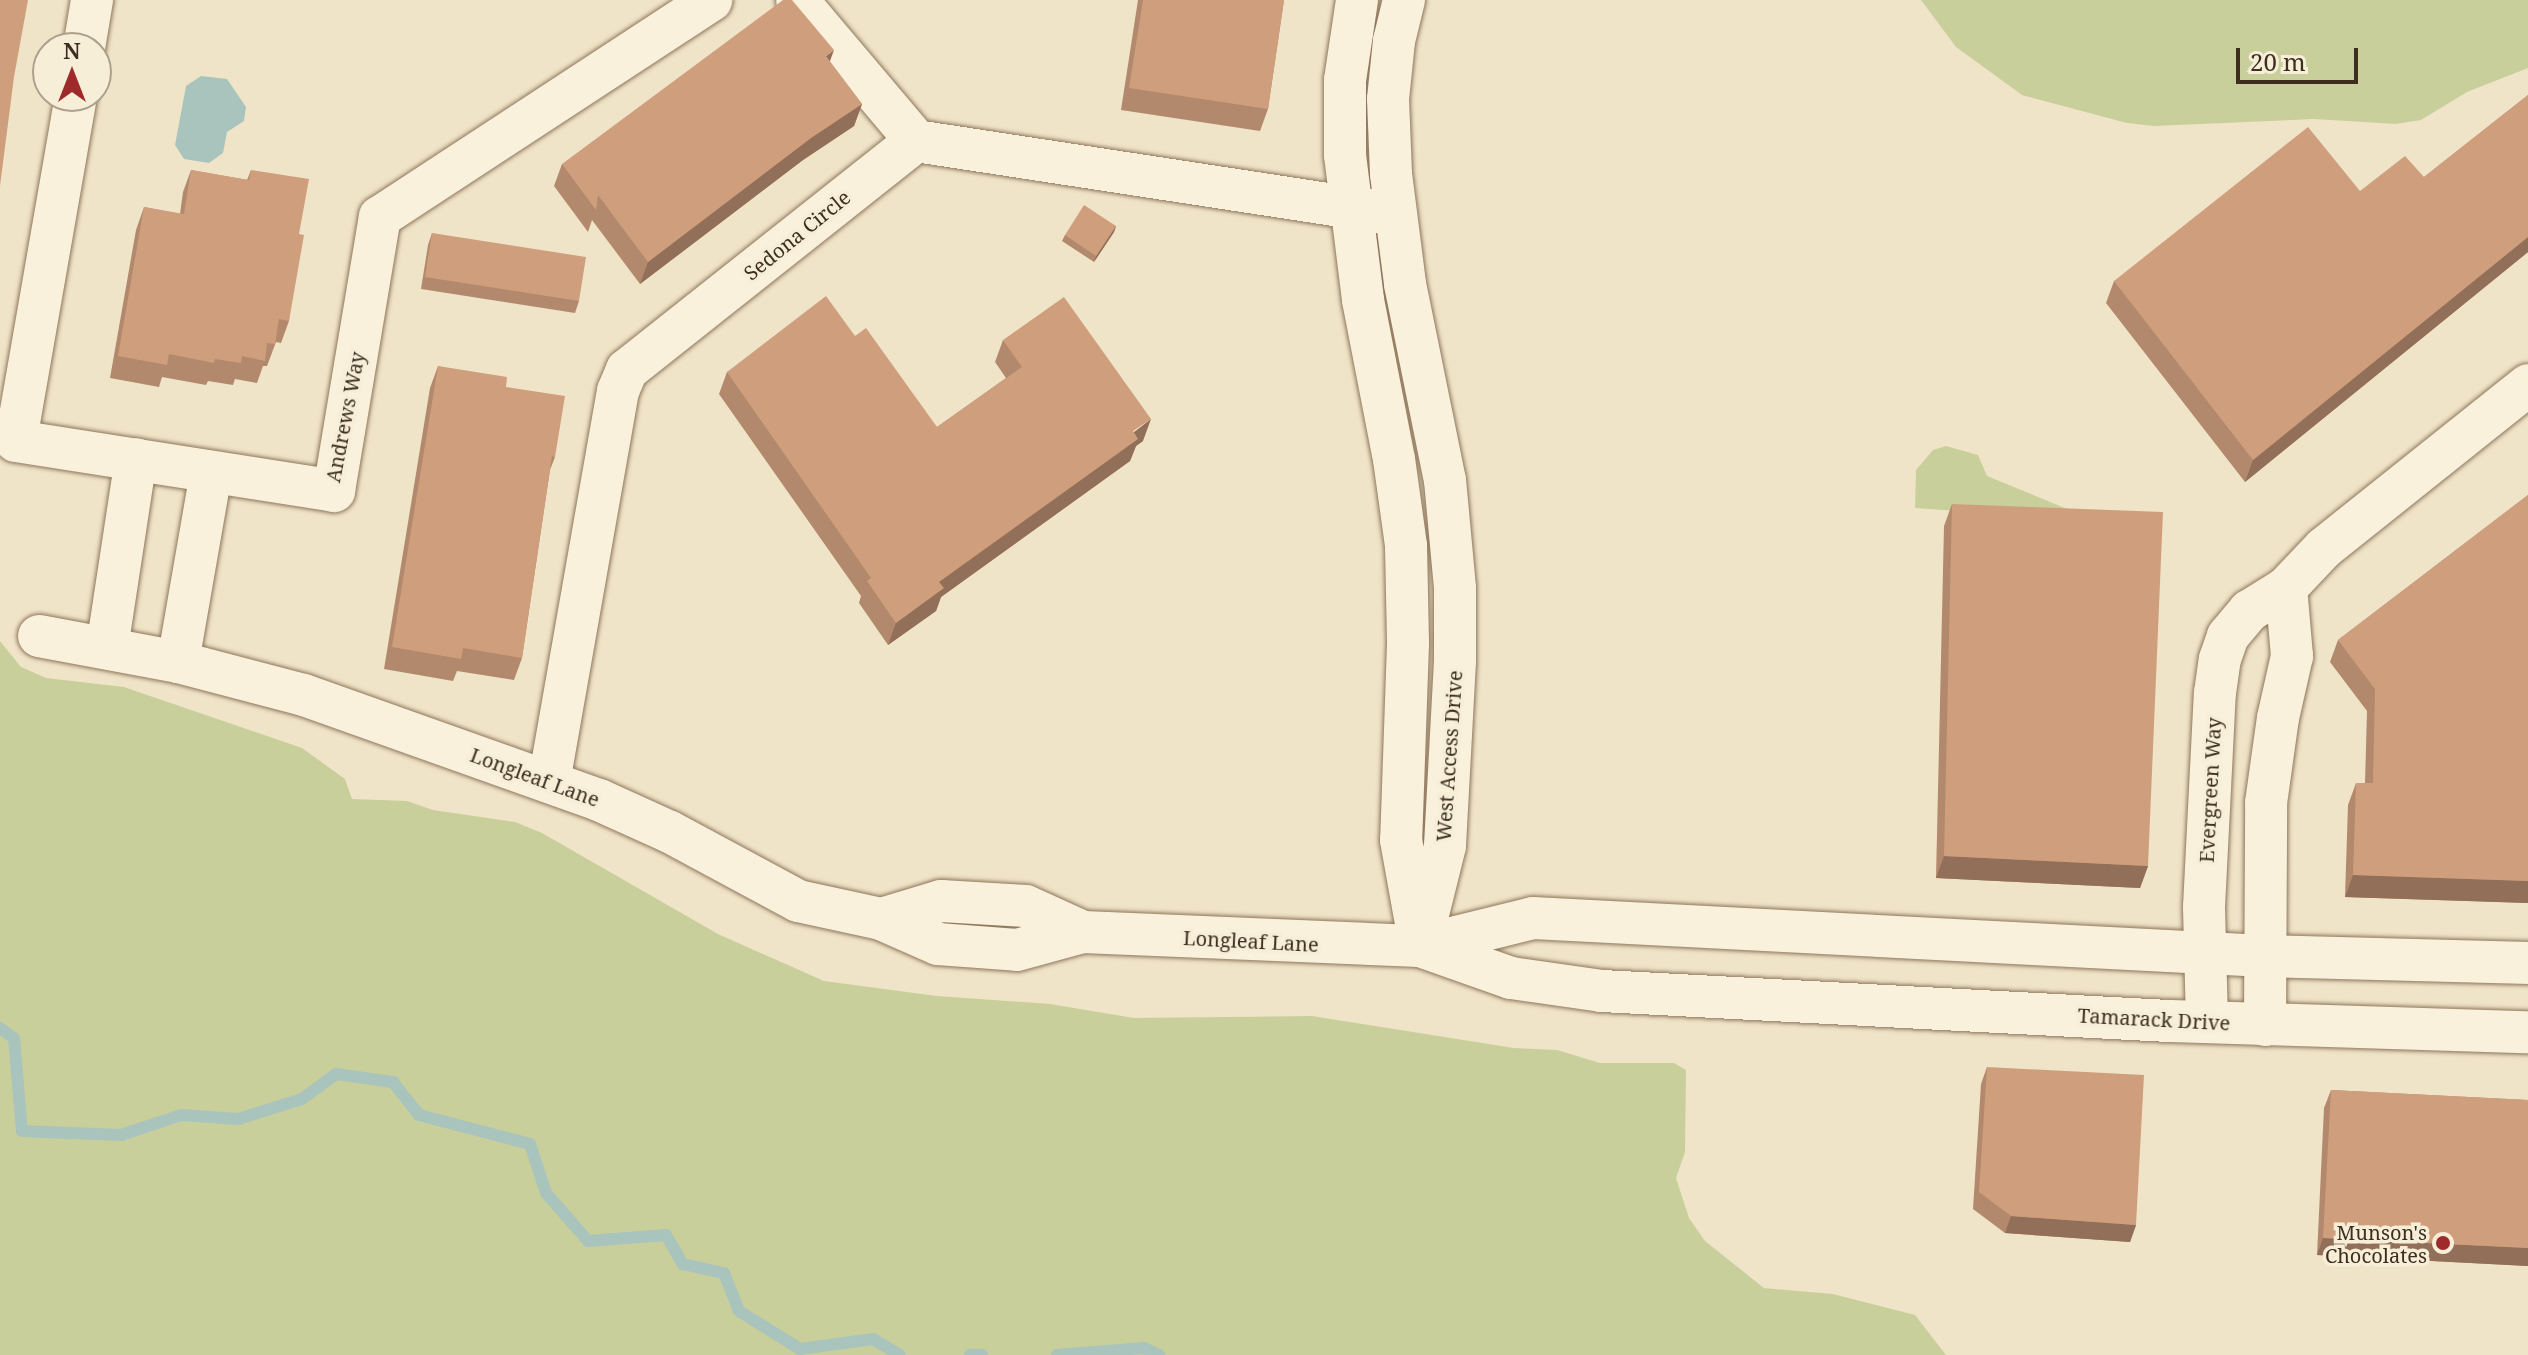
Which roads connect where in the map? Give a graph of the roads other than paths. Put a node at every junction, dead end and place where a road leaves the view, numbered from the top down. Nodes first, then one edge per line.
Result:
1 (92, 0) edge
2 (711, 0) edge
3 (797, 0) edge
4 (1357, 0) edge
5 (1404, 0) edge
6 (87, 32) edge
7 (73, 112) edge
8 (916, 141) junction
9 (1349, 207) junction
10 (1395, 214) junction
11 (2528, 385) edge
12 (136, 459) junction
13 (211, 472) junction
14 (2286, 588) junction
15 (39, 636) dead end
16 (107, 648) junction
17 (178, 662) junction
18 (549, 782) junction
19 (1783, 932) junction
20 (1420, 946) junction
21 (2205, 953) junction
22 (2264, 956) junction
23 (2528, 963) edge
24 (1779, 1001) junction
25 (2207, 1022) junction
26 (2265, 1025) junction
27 (2528, 1032) edge

1 - 6 street
2 - 13 street, Andrews Way
3 - 8 street
4 - 9 street, West Access Drive
5 - 10 street, West Access Drive
7 - 12 street, Andrews Way
8 - 9 street
8 - 18 street, Sedona Circle
9 - 10 street
9 - 20 street, West Access Drive
10 - 20 street, West Access Drive
11 - 14 street, Evergreen Way
12 - 13 street, Andrews Way
12 - 16 street
13 - 17 street
14 - 21 street, Evergreen Way
14 - 22 street
15 - 16 street, Longleaf Lane
16 - 17 street, Longleaf Lane
17 - 18 street, Longleaf Lane
18 - 20 street, Longleaf Lane
19 - 20 street
19 - 21 street
19 - 24 street
20 - 24 street, Tamarack Drive
21 - 22 street
21 - 25 street, Evergreen Way
22 - 23 street
22 - 26 street
24 - 25 street, Tamarack Drive
25 - 26 street, Tamarack Drive
26 - 27 street, Tamarack Drive

